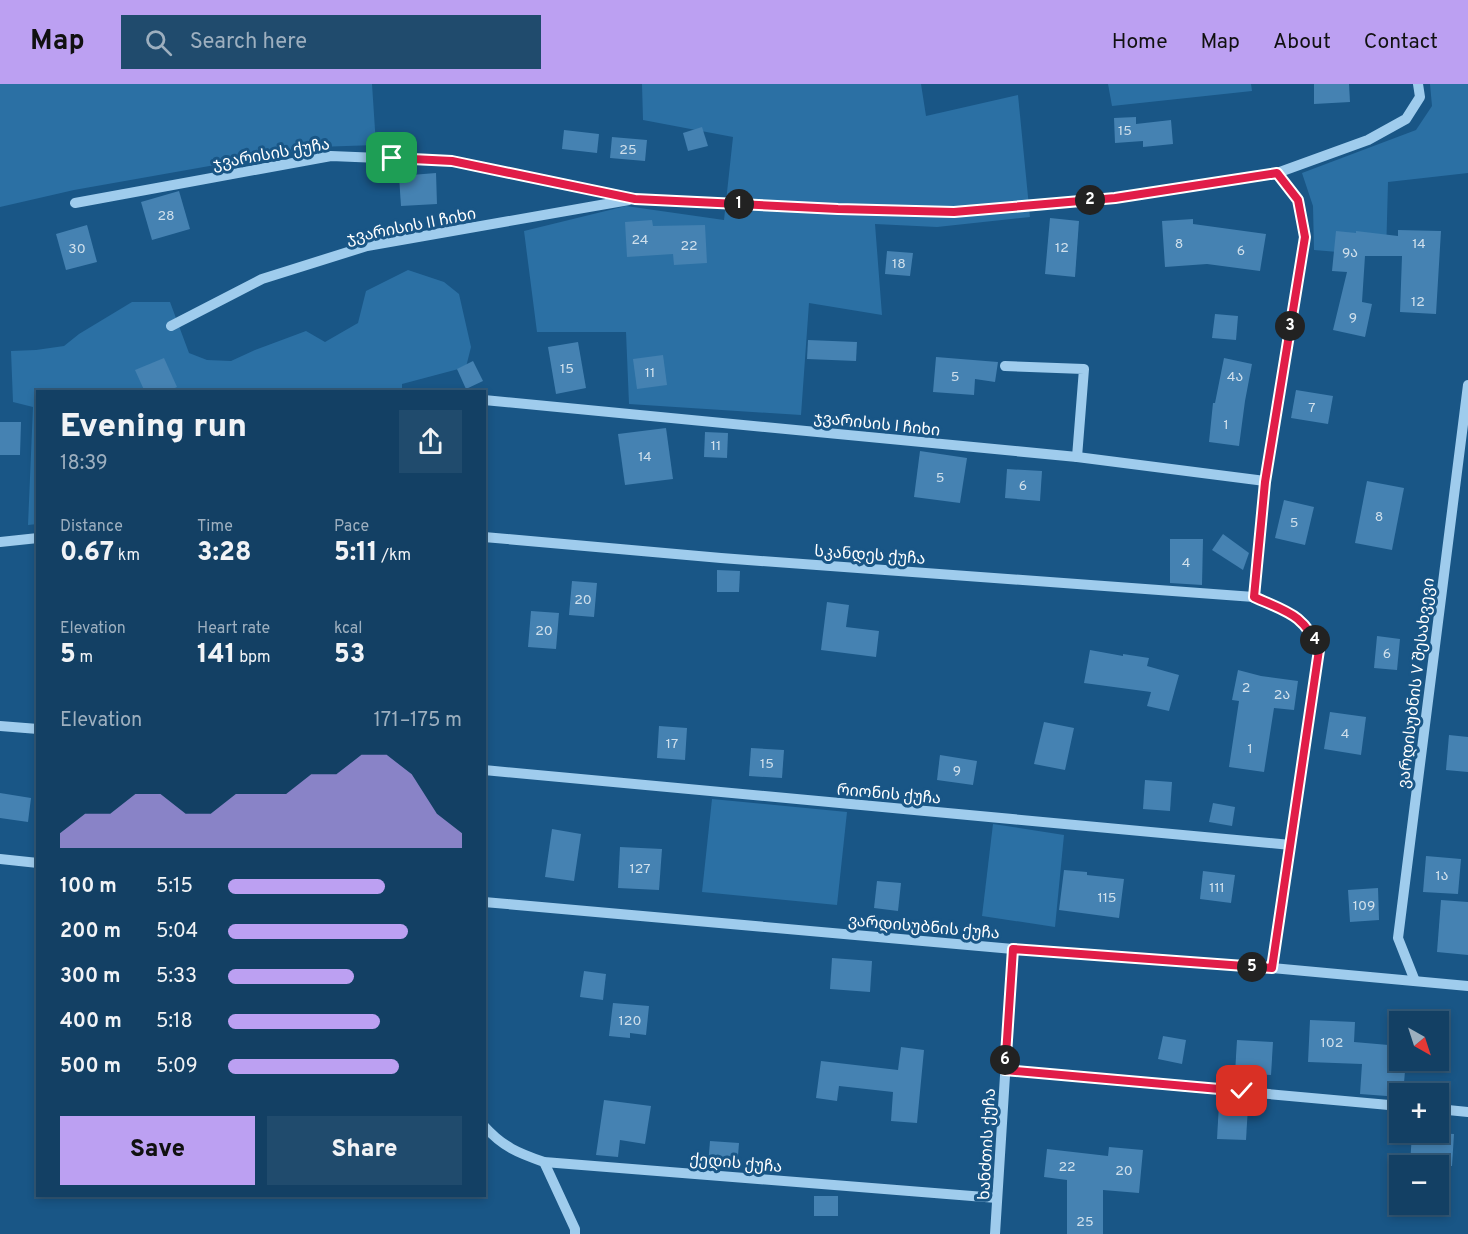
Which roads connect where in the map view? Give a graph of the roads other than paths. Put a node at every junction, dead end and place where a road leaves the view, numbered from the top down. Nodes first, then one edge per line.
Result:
1 (1418, 84) edge
2 (1277, 173) junction
3 (635, 199) junction
4 (75, 203) dead end
5 (171, 326) dead end
6 (1005, 366) dead end
7 (1468, 385) edge
8 (486, 400) edge
9 (1077, 457) junction
10 (1265, 482) junction
11 (486, 537) edge
12 (36, 538) edge
13 (0, 542) edge
14 (1254, 597) junction
15 (0, 726) edge
16 (36, 729) edge
17 (486, 771) edge
18 (1291, 845) junction
19 (0, 859) edge
20 (36, 862) edge
21 (486, 902) edge
22 (1013, 949) junction
23 (1272, 968) junction
24 (1415, 981) junction
25 (1468, 986) edge
26 (1005, 1070) junction
27 (1389, 1105) edge
28 (1449, 1110) edge
29 (1468, 1112) edge
30 (486, 1128) edge
31 (544, 1162) junction
32 (997, 1198) junction
33 (575, 1234) edge
34 (995, 1234) edge

1 - 2 street, ჯვარისის ქუჩა
2 - 3 street, ჯვარისის ქუჩა
2 - 10 street
3 - 4 street, ჯვარისის ქუჩა
3 - 5 street, ჯვარისის II ჩიხი
6 - 9 street
7 - 24 street, ვარდისუბნის V შესახვევი
8 - 9 street, ჯვარისის I ჩიხი
9 - 10 street, ჯვარისის I ჩიხი
10 - 14 street
11 - 14 street, სკანდეს ქუჩა
12 - 13 street
14 - 18 street
15 - 16 street
17 - 18 street, რიონის ქუჩა
18 - 23 street
19 - 20 street
21 - 22 street, ვარდისუბნის ქუჩა
22 - 23 street, ვარდისუბნის ქუჩა
22 - 26 street, ხანძთის ქუჩა
23 - 24 street, ვარდისუბნის ქუჩა
24 - 25 street, ვარდისუბნის ქუჩა
26 - 27 street
26 - 32 street, ხანძთის ქუჩა
28 - 29 street
30 - 31 street, ქედის ქუჩა
31 - 32 street, ქედის ქუჩა
31 - 33 street
32 - 34 street, ხანძთის ქუჩა

